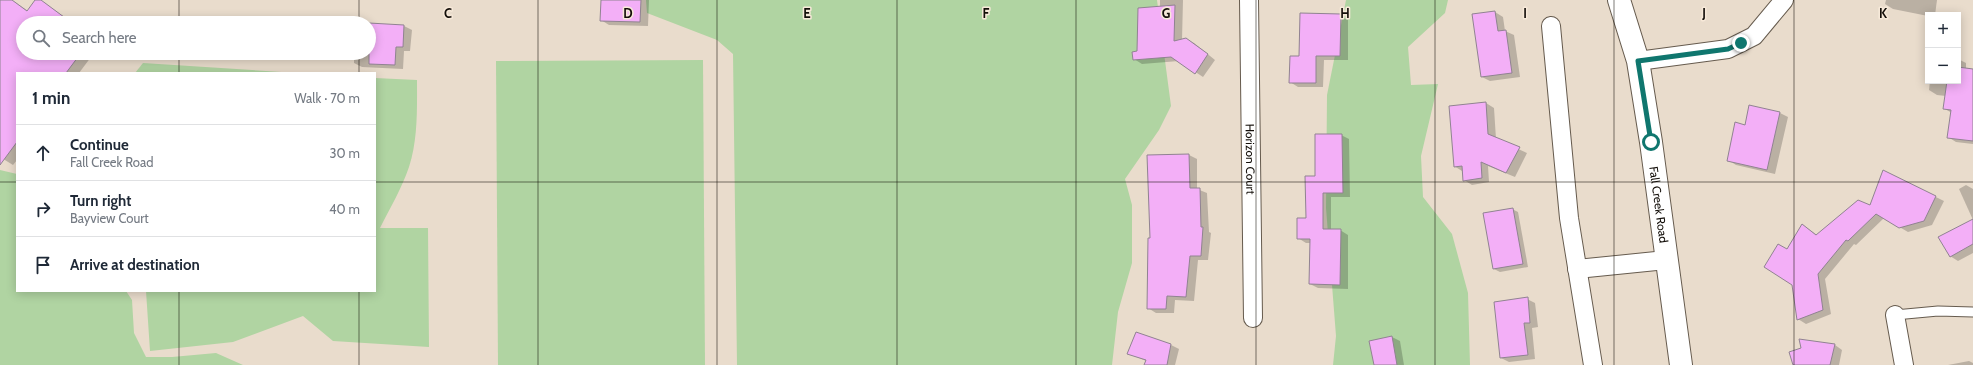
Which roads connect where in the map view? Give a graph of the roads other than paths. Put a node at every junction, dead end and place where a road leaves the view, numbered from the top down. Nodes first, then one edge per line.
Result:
1 (1250, 0) edge
2 (1619, 0) edge
3 (1784, 0) edge
4 (1551, 26) dead end
5 (1638, 61) junction
6 (1666, 260) junction
7 (1577, 269) junction
8 (1973, 312) edge
9 (1895, 315) joint
10 (1253, 318) dead end
11 (1593, 365) edge
12 (1680, 365) edge
13 (1904, 365) edge

1 - 10 street, Horizon Court
2 - 5 main road, Fall Creek Road
3 - 5 street
4 - 7 street
5 - 6 main road, Fall Creek Road
6 - 7 street
6 - 12 main road, Fall Creek Road
7 - 11 street
8 - 9 lane
9 - 13 street

